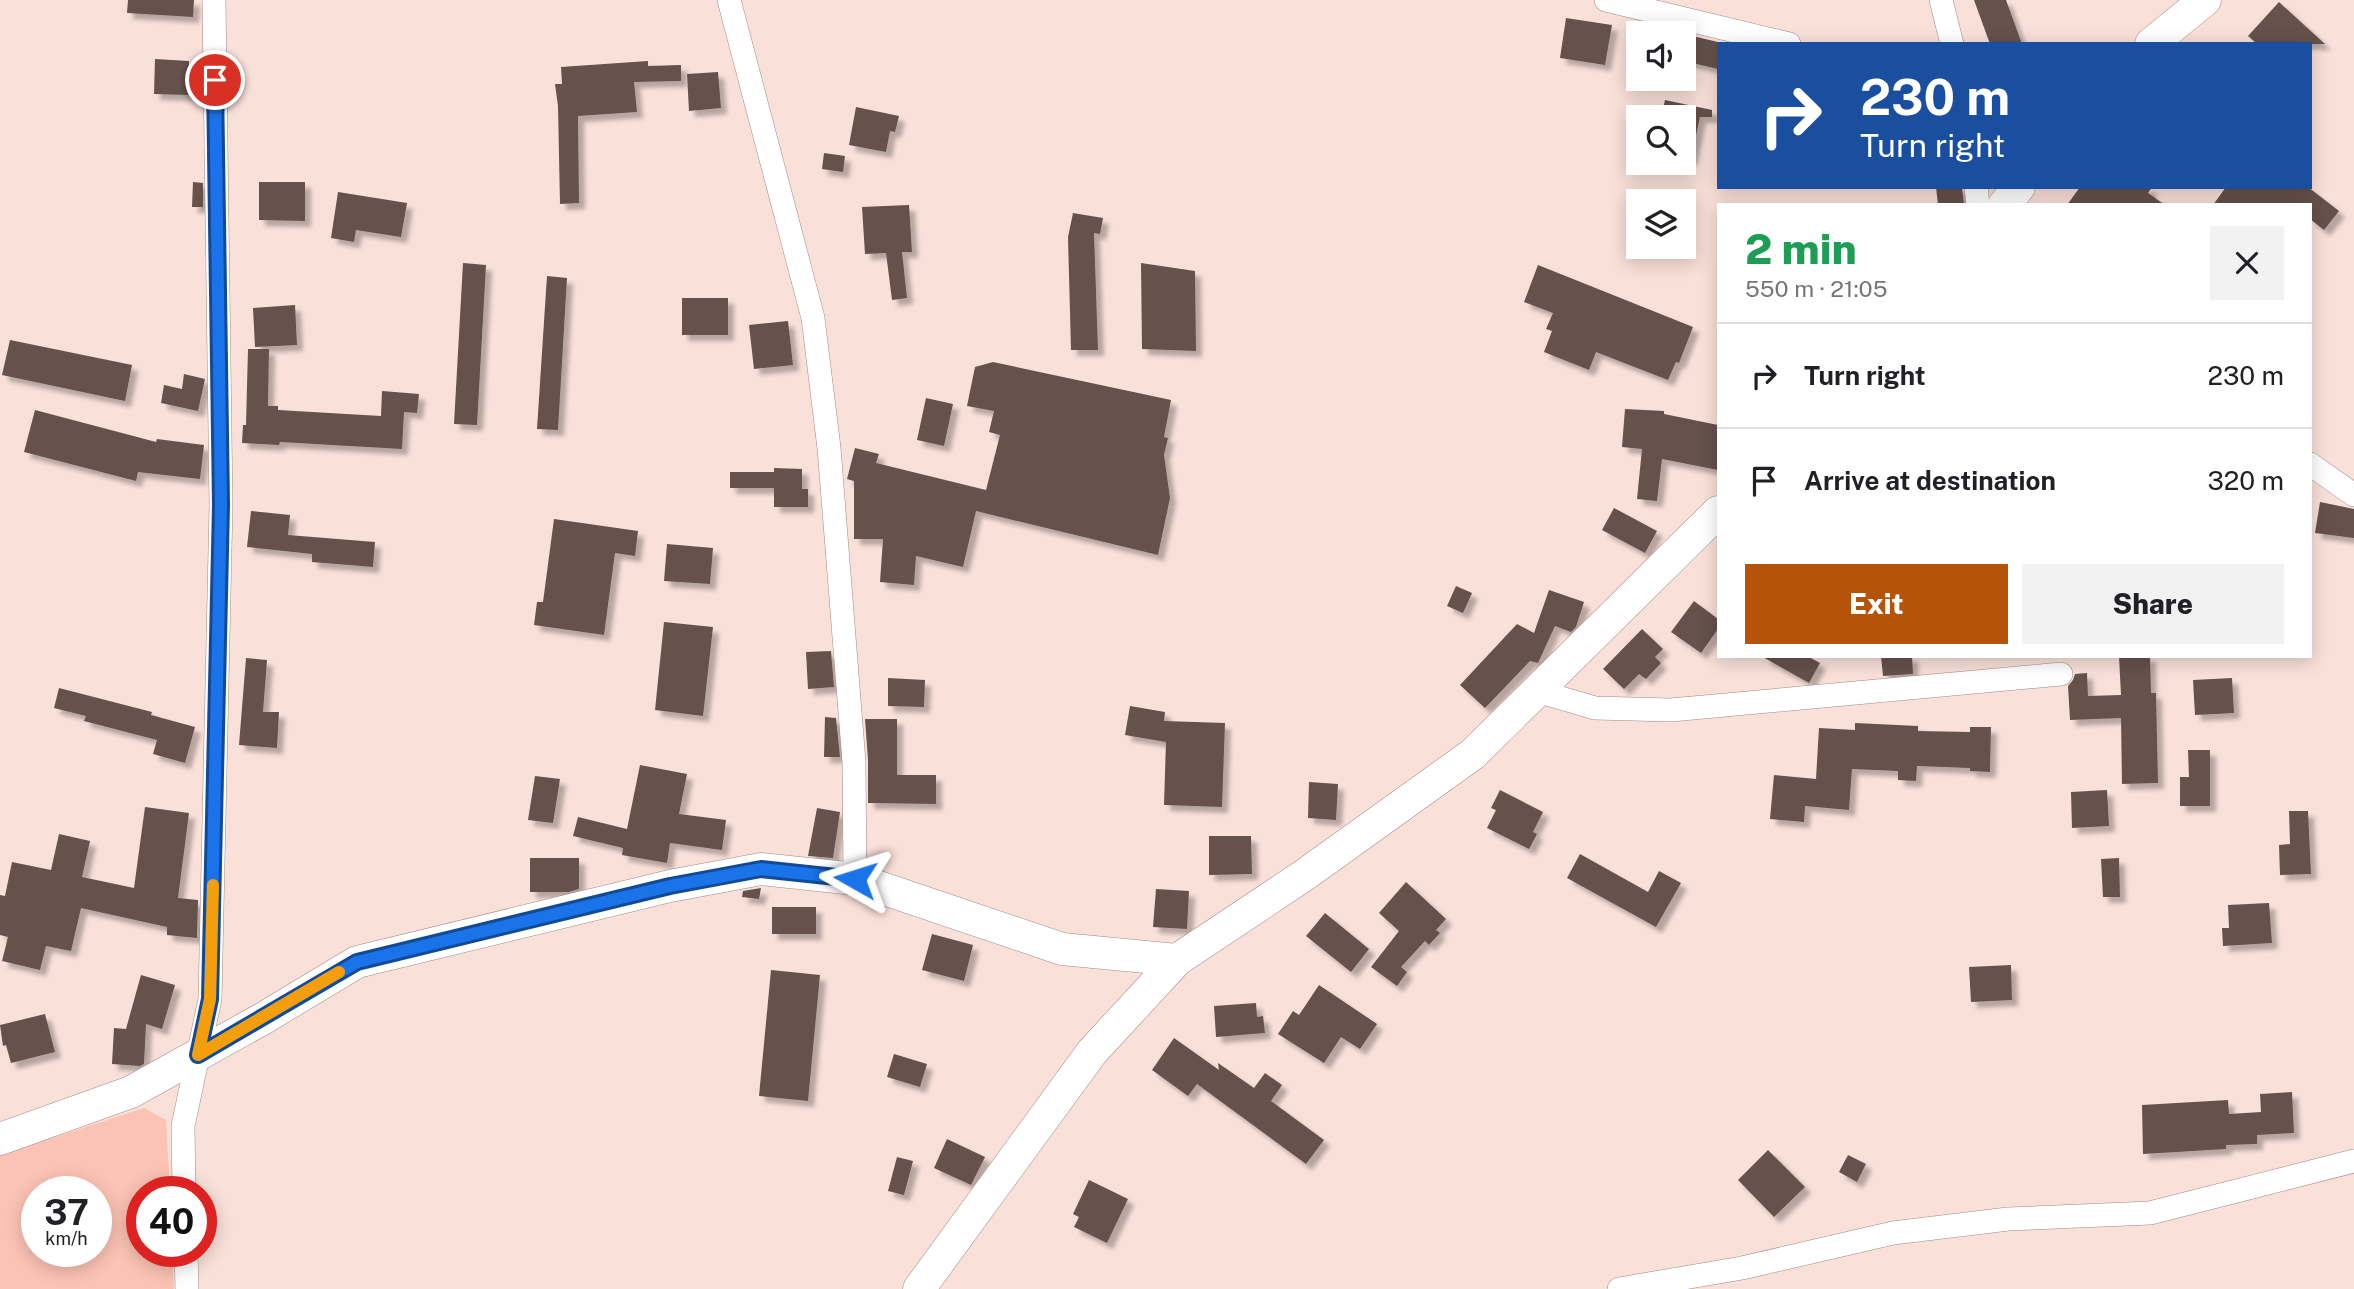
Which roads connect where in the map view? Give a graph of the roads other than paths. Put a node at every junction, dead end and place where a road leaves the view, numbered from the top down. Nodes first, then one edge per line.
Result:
1 (214, 0) edge
2 (729, 0) edge
3 (1606, 0) edge
4 (1941, 0) edge
5 (2205, 0) edge
6 (1781, 42) edge
7 (1952, 42) edge
8 (2153, 42) edge
9 (2017, 189) edge
10 (2006, 203) edge
11 (2312, 465) edge
12 (2354, 495) edge
13 (1717, 513) edge
14 (2061, 674) dead end
15 (1537, 691) junction
16 (855, 879) junction
17 (1177, 960) junction
18 (198, 1055) junction
19 (0, 1139) edge
20 (2354, 1161) edge
21 (184, 1176) edge
22 (186, 1267) edge
23 (187, 1289) edge
24 (919, 1289) edge
25 (1619, 1289) edge

1 - 18 street
2 - 16 street
3 - 6 street
4 - 7 street
5 - 8 street
9 - 10 street
11 - 12 street
13 - 15 street
14 - 15 street
15 - 17 street
16 - 17 street
16 - 18 street
17 - 24 street
18 - 19 street
18 - 21 street
20 - 25 street
22 - 23 street

